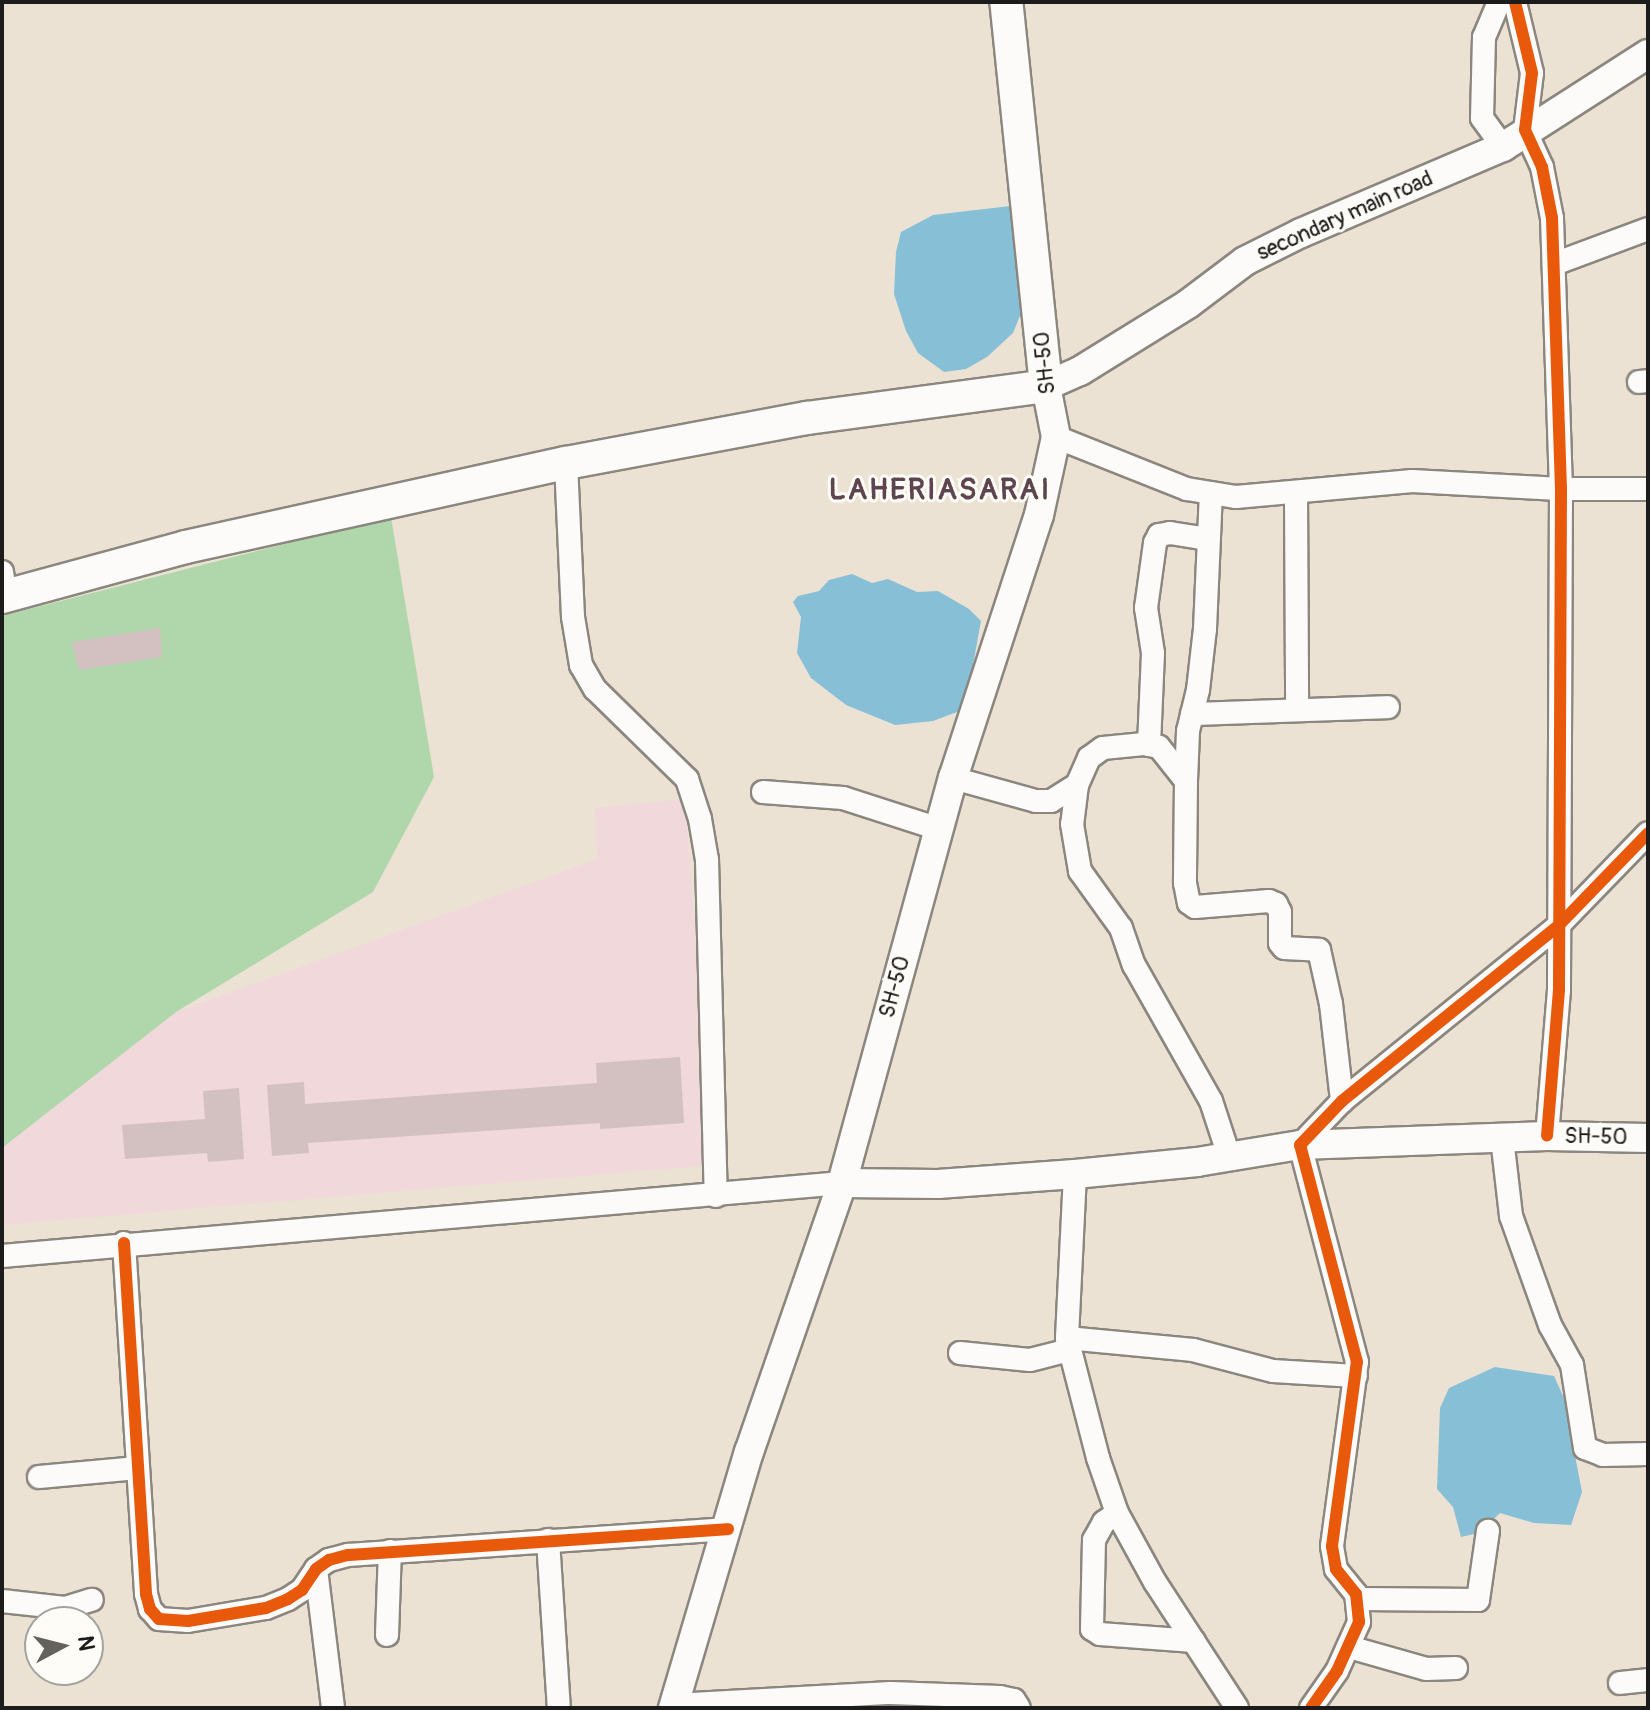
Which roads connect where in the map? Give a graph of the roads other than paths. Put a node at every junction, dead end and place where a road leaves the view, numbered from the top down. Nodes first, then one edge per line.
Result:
1 (1006, 2) edge
2 (1499, 2) edge
3 (1515, 2) edge
4 (1648, 54) edge
5 (1514, 139) junction
6 (1648, 229) edge
7 (1554, 264) junction
8 (1046, 386) junction
9 (1056, 437) junction
10 (566, 463) junction
11 (1561, 489) junction
12 (1648, 489) edge
13 (1296, 492) junction
14 (1211, 493) junction
15 (1209, 539) junction
16 (3, 589) edge
17 (1388, 707) dead end
18 (1297, 710) junction
19 (1192, 714) junction
20 (1149, 745) junction
21 (953, 778) junction
22 (1186, 781) junction
23 (1077, 785) junction
24 (763, 792) dead end
25 (939, 829) junction
26 (1648, 833) edge
27 (1558, 926) junction
28 (1342, 1101) junction
29 (1547, 1136) junction
30 (1502, 1138) junction
31 (1648, 1138) edge
32 (1300, 1145) junction
33 (1229, 1156) junction
34 (1075, 1174) junction
35 (842, 1183) junction
36 (716, 1196) junction
37 (124, 1243) junction
38 (2, 1256) edge
39 (1068, 1344) junction
40 (960, 1353) dead end
41 (1356, 1376) junction
42 (1648, 1454) edge
43 (138, 1468) junction
44 (39, 1477) dead end
45 (1117, 1513) junction
46 (728, 1529) junction
47 (1488, 1531) dead end
48 (548, 1540) junction
49 (390, 1551) junction
50 (316, 1569) junction
51 (1358, 1599) junction
52 (92, 1600) dead end
53 (2, 1601) edge
54 (387, 1635) dead end
55 (1194, 1641) junction
56 (1349, 1647) junction
57 (1456, 1668) dead end
58 (1648, 1680) edge
59 (1620, 1683) dead end
60 (1230, 1705) edge
61 (673, 1706) edge
62 (333, 1708) edge
63 (559, 1708) edge
64 (1019, 1708) edge
65 (1311, 1708) edge

1 - 8 highway, SH-50
2 - 5 street
3 - 5 street
4 - 5 main road, secondary main road
5 - 7 street
5 - 8 main road, secondary main road
6 - 7 street
7 - 11 street
8 - 9 main road, SH-50
8 - 10 highway
9 - 14 street
9 - 21 main road, SH-50
10 - 16 highway
10 - 36 street
11 - 12 street
11 - 13 street
11 - 27 street
13 - 14 street
13 - 18 street
14 - 15 street
15 - 19 street
15 - 20 street
17 - 18 street
18 - 19 street
19 - 22 street
20 - 22 street
20 - 23 street
21 - 23 street
21 - 25 main road, SH-50
22 - 28 street
23 - 33 street
24 - 25 street
25 - 35 main road, SH-50
26 - 27 street
27 - 28 street
27 - 29 street
28 - 32 street
29 - 30 main road, SH-50
29 - 31 main road, SH-50
30 - 32 main road, SH-50
30 - 42 street
32 - 33 main road, SH-50
32 - 41 street
33 - 34 main road, SH-50
34 - 35 main road, SH-50
34 - 39 street
35 - 36 street
35 - 46 main road
36 - 37 street
37 - 38 street
37 - 43 street
39 - 40 street
39 - 41 street
39 - 45 street
41 - 51 street
43 - 44 street
43 - 50 street
45 - 55 street
45 - 55 street
46 - 48 street
46 - 61 main road
47 - 51 street
48 - 49 street
48 - 63 street
49 - 50 street
49 - 54 street
50 - 62 street
51 - 56 street
52 - 53 street
55 - 60 street
56 - 57 street
56 - 65 street
58 - 59 street
61 - 64 street

